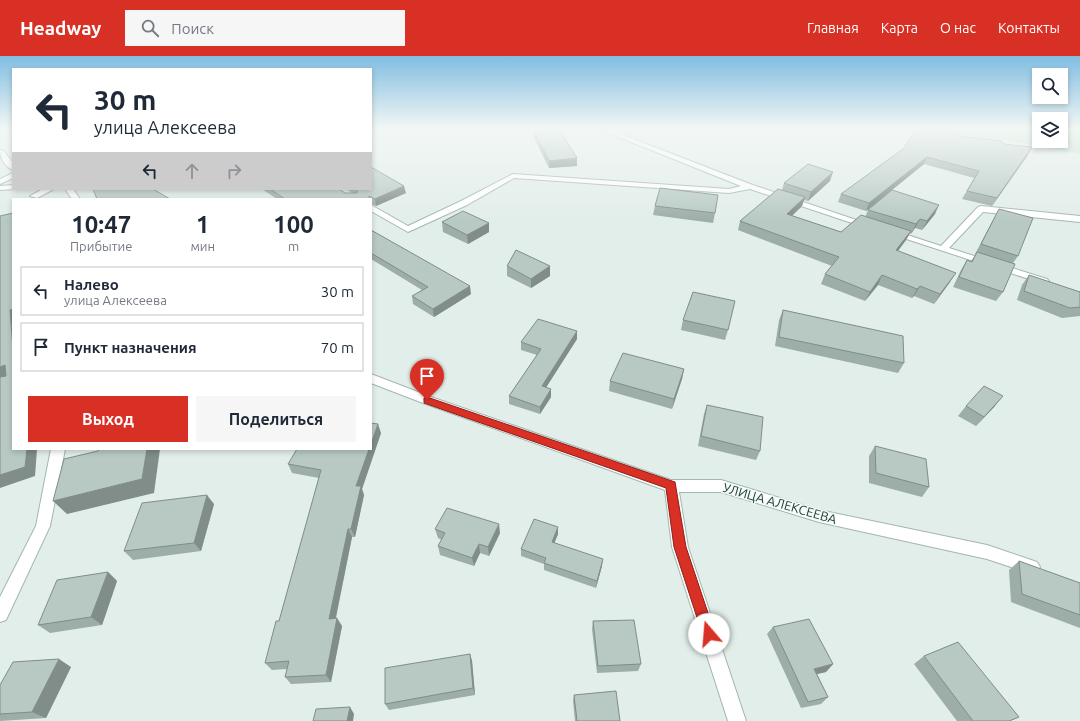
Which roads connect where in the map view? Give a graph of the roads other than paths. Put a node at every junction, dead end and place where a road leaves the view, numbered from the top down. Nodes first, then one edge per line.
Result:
1 (680, 159) edge
2 (12, 176) edge
3 (0, 182) edge
4 (750, 186) junction
5 (12, 187) edge
6 (0, 188) edge
7 (47, 190) edge
8 (33, 195) edge
9 (372, 209) edge
10 (1080, 219) edge
11 (943, 249) junction
12 (1050, 282) edge
13 (372, 378) edge
14 (58, 450) edge
15 (671, 486) junction
16 (1044, 572) edge
17 (0, 614) edge
18 (737, 721) edge

1 - 4 street
2 - 3 street
4 - 9 street
4 - 11 street
5 - 6 street
7 - 8 street
10 - 11 street
11 - 12 street
13 - 15 street, УЛИЦА АЛЕКСЕЕВА
14 - 17 street
15 - 16 street, УЛИЦА АЛЕКСЕЕВА
15 - 18 street

